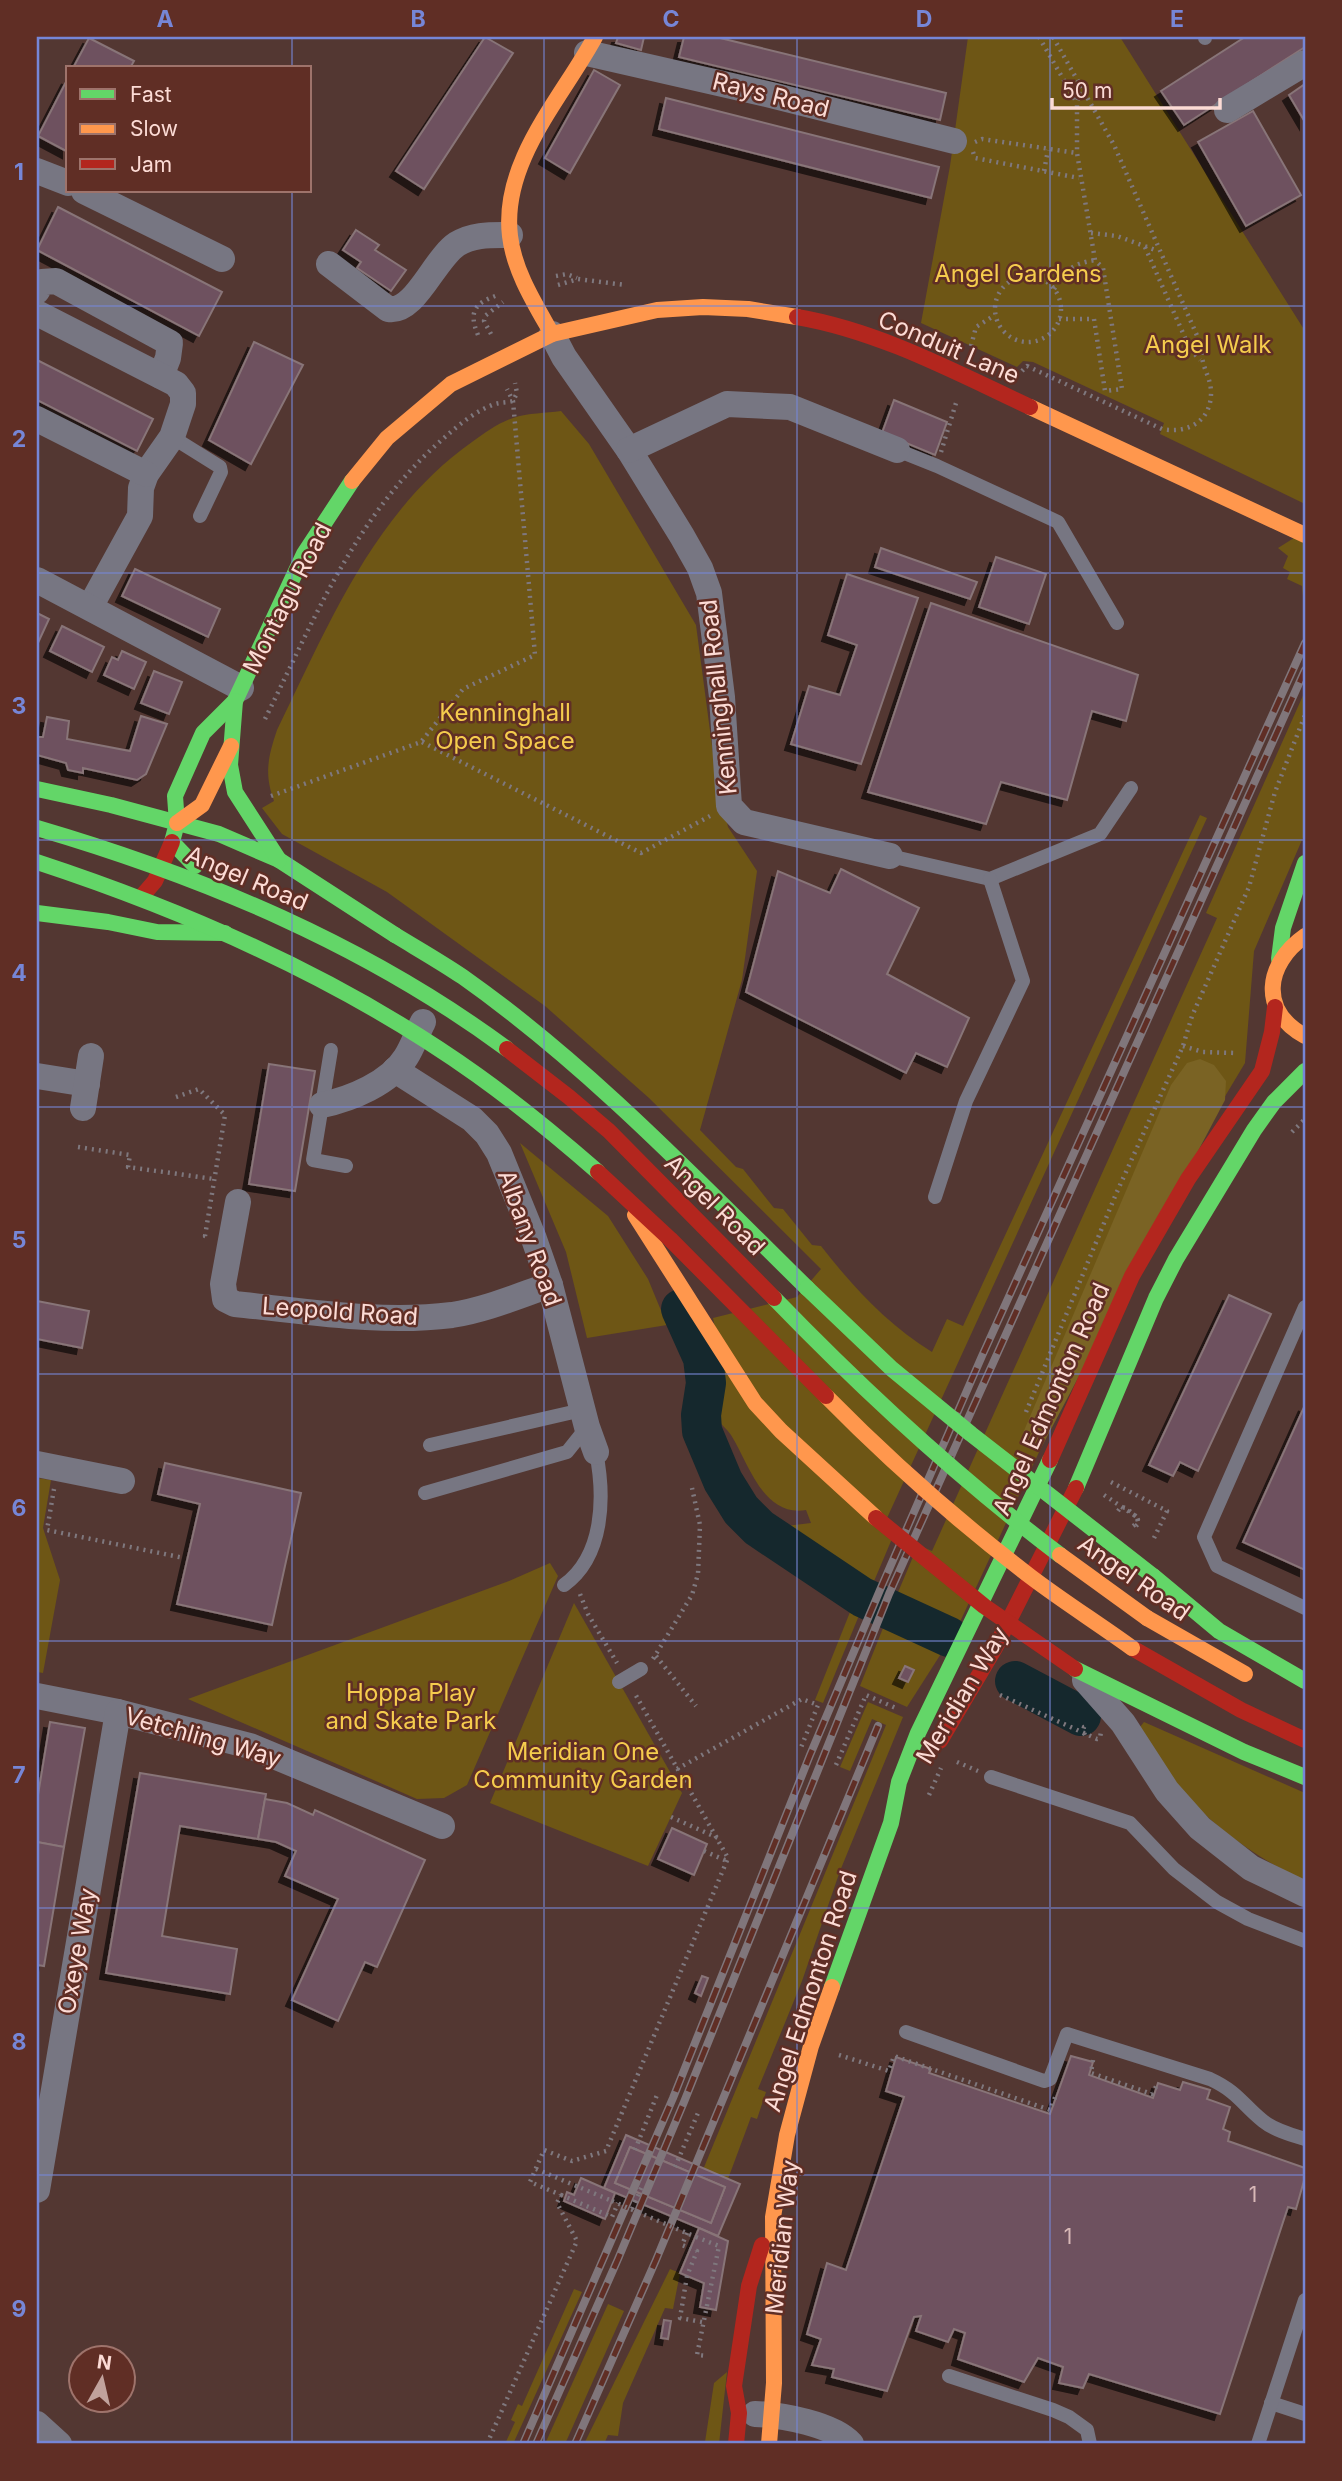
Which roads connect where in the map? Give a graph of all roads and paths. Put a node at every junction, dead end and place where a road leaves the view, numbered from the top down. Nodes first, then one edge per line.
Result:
1 (1039, 37) edge
2 (1053, 37) edge
3 (591, 45) edge
4 (1305, 63) edge
5 (1080, 88) junction
6 (1077, 103) junction
7 (1227, 110) dead end
8 (954, 141) dead end
9 (1048, 150) junction
10 (1077, 153) junction
11 (1044, 171) junction
12 (1079, 178) junction
13 (86, 192) edge
14 (1091, 233) junction
15 (510, 235) junction
16 (1146, 247) junction
17 (1158, 251) junction
18 (222, 259) dead end
19 (1095, 260) junction
20 (329, 264) dead end
21 (556, 276) dead end
22 (562, 284) dead end
23 (1054, 289) junction
24 (37, 291) edge
25 (504, 293) dead end
26 (505, 300) dead end
27 (37, 313) edge
28 (995, 315) junction
29 (1059, 319) junction
30 (487, 327) dead end
31 (552, 334) junction
32 (478, 335) dead end
33 (971, 346) dead end
34 (1201, 360) junction
35 (1027, 366) dead end
36 (161, 376) junction
37 (516, 384) dead end
38 (507, 389) dead end
39 (957, 399) dead end
40 (513, 401) junction
41 (37, 419) edge
42 (172, 438) junction
43 (629, 450) junction
44 (897, 450) joint
45 (937, 466) junction
46 (146, 474) junction
47 (200, 516) dead end
48 (1305, 535) edge
49 (37, 580) edge
50 (90, 607) junction
51 (1117, 623) dead end
52 (238, 695) junction
53 (1305, 715) edge
54 (259, 731) dead end
55 (421, 742) junction
56 (232, 744) junction
57 (1131, 788) dead end
58 (37, 789) edge
59 (261, 800) dead end
60 (729, 806) junction
61 (177, 823) junction
62 (37, 828) edge
63 (172, 842) junction
64 (890, 856) joint
65 (279, 860) junction
66 (37, 862) edge
67 (1305, 863) edge
68 (990, 878) junction
69 (37, 913) edge
70 (108, 922) junction
71 (275, 934) junction
72 (395, 935) junction
73 (1305, 936) edge
74 (1279, 959) junction
75 (1275, 1007) junction
76 (432, 1017) junction
77 (1305, 1036) edge
78 (1183, 1046) junction
79 (331, 1050) dead end
80 (1268, 1051) junction
81 (91, 1056) dead end
82 (395, 1070) junction
83 (1305, 1071) edge
84 (37, 1076) edge
85 (510, 1079) dead end
86 (176, 1097) dead end
87 (322, 1105) junction
88 (1305, 1119) edge
89 (1268, 1138) dead end
90 (1286, 1138) dead end
91 (78, 1147) dead end
92 (346, 1166) dead end
93 (1230, 1173) junction
94 (214, 1179) junction
95 (935, 1197) dead end
96 (238, 1202) dead end
97 (230, 1241) junction
98 (550, 1285) junction
99 (1305, 1307) edge
100 (1026, 1412) dead end
101 (584, 1418) junction
102 (430, 1445) dead end
103 (596, 1452) joint
104 (48, 1466) edge
105 (122, 1481) dead end
106 (692, 1488) dead end
107 (425, 1493) dead end
108 (1137, 1517) dead end
109 (1162, 1547) dead end
110 (184, 1558) dead end
111 (568, 1582) joint
112 (1305, 1608) edge
113 (656, 1656) junction
114 (641, 1668) joint
115 (1075, 1669) joint
116 (622, 1680) junction
117 (1305, 1681) edge
118 (1264, 1685) dead end
119 (990, 1690) dead end
120 (1101, 1690) junction
121 (37, 1696) edge
122 (696, 1706) dead end
123 (118, 1712) junction
124 (924, 1720) junction
125 (1088, 1726) dead end
126 (1305, 1740) edge
127 (800, 1750) dead end
128 (940, 1755) junction
129 (836, 1765) dead end
130 (677, 1769) junction
131 (992, 1777) joint
132 (1305, 1777) edge
133 (916, 1785) dead end
134 (926, 1801) dead end
135 (671, 1817) dead end
136 (891, 1824) junction
137 (442, 1826) dead end
138 (719, 1838) junction
139 (704, 1851) dead end
140 (727, 1861) junction
141 (1305, 1894) edge
142 (1305, 1941) edge
143 (906, 2032) dead end
144 (835, 2053) dead end
145 (832, 2064) dead end
146 (657, 2095) dead end
147 (698, 2113) dead end
148 (1305, 2139) edge
149 (635, 2150) dead end
150 (676, 2167) dead end
151 (536, 2169) junction
152 (642, 2186) dead end
153 (37, 2190) edge
154 (561, 2195) junction
155 (618, 2203) junction
156 (632, 2209) junction
157 (773, 2217) junction
158 (687, 2233) junction
159 (1305, 2300) edge
160 (702, 2322) junction
161 (697, 2354) dead end
162 (950, 2376) dead end
163 (1271, 2403) junction
164 (738, 2413) junction
165 (771, 2414) junction
166 (1305, 2414) edge
167 (37, 2424) edge
168 (59, 2444) edge
169 (487, 2444) edge
170 (736, 2444) edge
171 (769, 2444) edge
172 (851, 2444) edge
173 (1090, 2444) edge
174 (1258, 2444) edge

1 - 6 path
2 - 5 path
3 - 8 street, Rays Road
3 - 15 main road
4 - 7 street
5 - 6 path
5 - 17 path
6 - 10 path
9 - 10 path
9 - 11 path
9 - 11 path
10 - 12 path
11 - 12 path
12 - 14 path
13 - 18 street
14 - 16 path
14 - 19 path
15 - 20 street
15 - 31 main road
16 - 17 path
16 - 34 path
17 - 34 path
19 - 23 path
19 - 29 path
21 - 22 path
23 - 28 path
23 - 29 path
24 - 36 street
25 - 32 path
26 - 30 path
27 - 36 street
28 - 29 path
28 - 33 path
31 - 43 street, Kenninghall Road
31 - 48 main road, Conduit Lane
31 - 52 main road, Montagu Road
34 - 35 path
36 - 42 street
37 - 40 path
38 - 40 path
39 - 45 path
40 - 54 path, Montagu Road
40 - 55 path
41 - 46 street
42 - 46 street
42 - 47 lane
43 - 44 street
43 - 60 street, Kenninghall Road
44 - 45 lane
45 - 51 lane
46 - 50 street
49 - 50 street
50 - 52 street
52 - 56 main road, Montagu Road
52 - 61 main road, Montagu Road
53 - 78 path
55 - 59 path
55 - 60 path
56 - 61 main road, Montagu Road
56 - 65 main road
57 - 68 lane
58 - 61 main road
60 - 64 street, Kenninghall Road
61 - 63 main road
61 - 65 main road
62 - 118 main road, Angel Road, bridge
63 - 70 main road
63 - 71 main road
64 - 68 lane
65 - 72 main road
66 - 126 main road, bridge
67 - 74 main road
68 - 95 lane
69 - 70 main road
70 - 71 main road
71 - 76 main road, Angel Road
72 - 76 street
72 - 117 main road, bridge
73 - 74 main road
74 - 75 main road, Angel Edmonton Road
75 - 77 main road
75 - 80 main road, Angel Edmonton Road
76 - 82 street
78 - 80 path
78 - 100 path
79 - 87 lane
80 - 124 main road, Angel Edmonton Road
81 - 84 street
82 - 87 street
82 - 98 street, Albany Road
83 - 93 main road
85 - 115 main road, bridge
86 - 94 path
87 - 92 lane
88 - 90 path
89 - 93 main road
91 - 94 path
93 - 128 main road
94 - 97 path
96 - 97 street, Leopold Road
97 - 98 street, Leopold Road
98 - 101 street, Albany Road
99 - 112 lane
101 - 102 lane
101 - 103 street, Albany Road
101 - 107 lane
103 - 111 lane
104 - 105 street
104 - 110 path
106 - 113 path
108 - 109 path
111 - 116 path
113 - 114 path
113 - 122 path
114 - 116 lane
115 - 120 street
116 - 130 path
119 - 125 path, bridge
120 - 132 main road
120 - 141 street
121 - 123 street, Vetchling Way
123 - 137 street, Vetchling Way
123 - 153 street, Oxeye Way
124 - 129 path
124 - 136 main road, Angel Edmonton Road
127 - 130 path
128 - 131 path
128 - 134 path, Meridian Way
130 - 138 path
131 - 142 lane
133 - 136 main road, Angel Edmonton Road
135 - 138 path
136 - 157 main road, Angel Edmonton Road
138 - 140 path
139 - 140 path
140 - 151 path
143 - 148 lane
144 - 145 path
146 - 149 path
147 - 150 path
151 - 154 path
151 - 155 path
152 - 156 path
154 - 155 path
154 - 169 path
155 - 156 path, bridge
156 - 158 path, bridge
157 - 164 main road, Angel Edmonton Road
157 - 165 main road, Angel Edmonton Road
158 - 160 path
158 - 160 path
159 - 163 lane
160 - 161 path
162 - 173 lane
163 - 166 lane
163 - 174 lane
164 - 165 street
164 - 170 main road, Angel Edmonton Road
165 - 171 main road, Angel Edmonton Road
165 - 172 street
167 - 168 street

